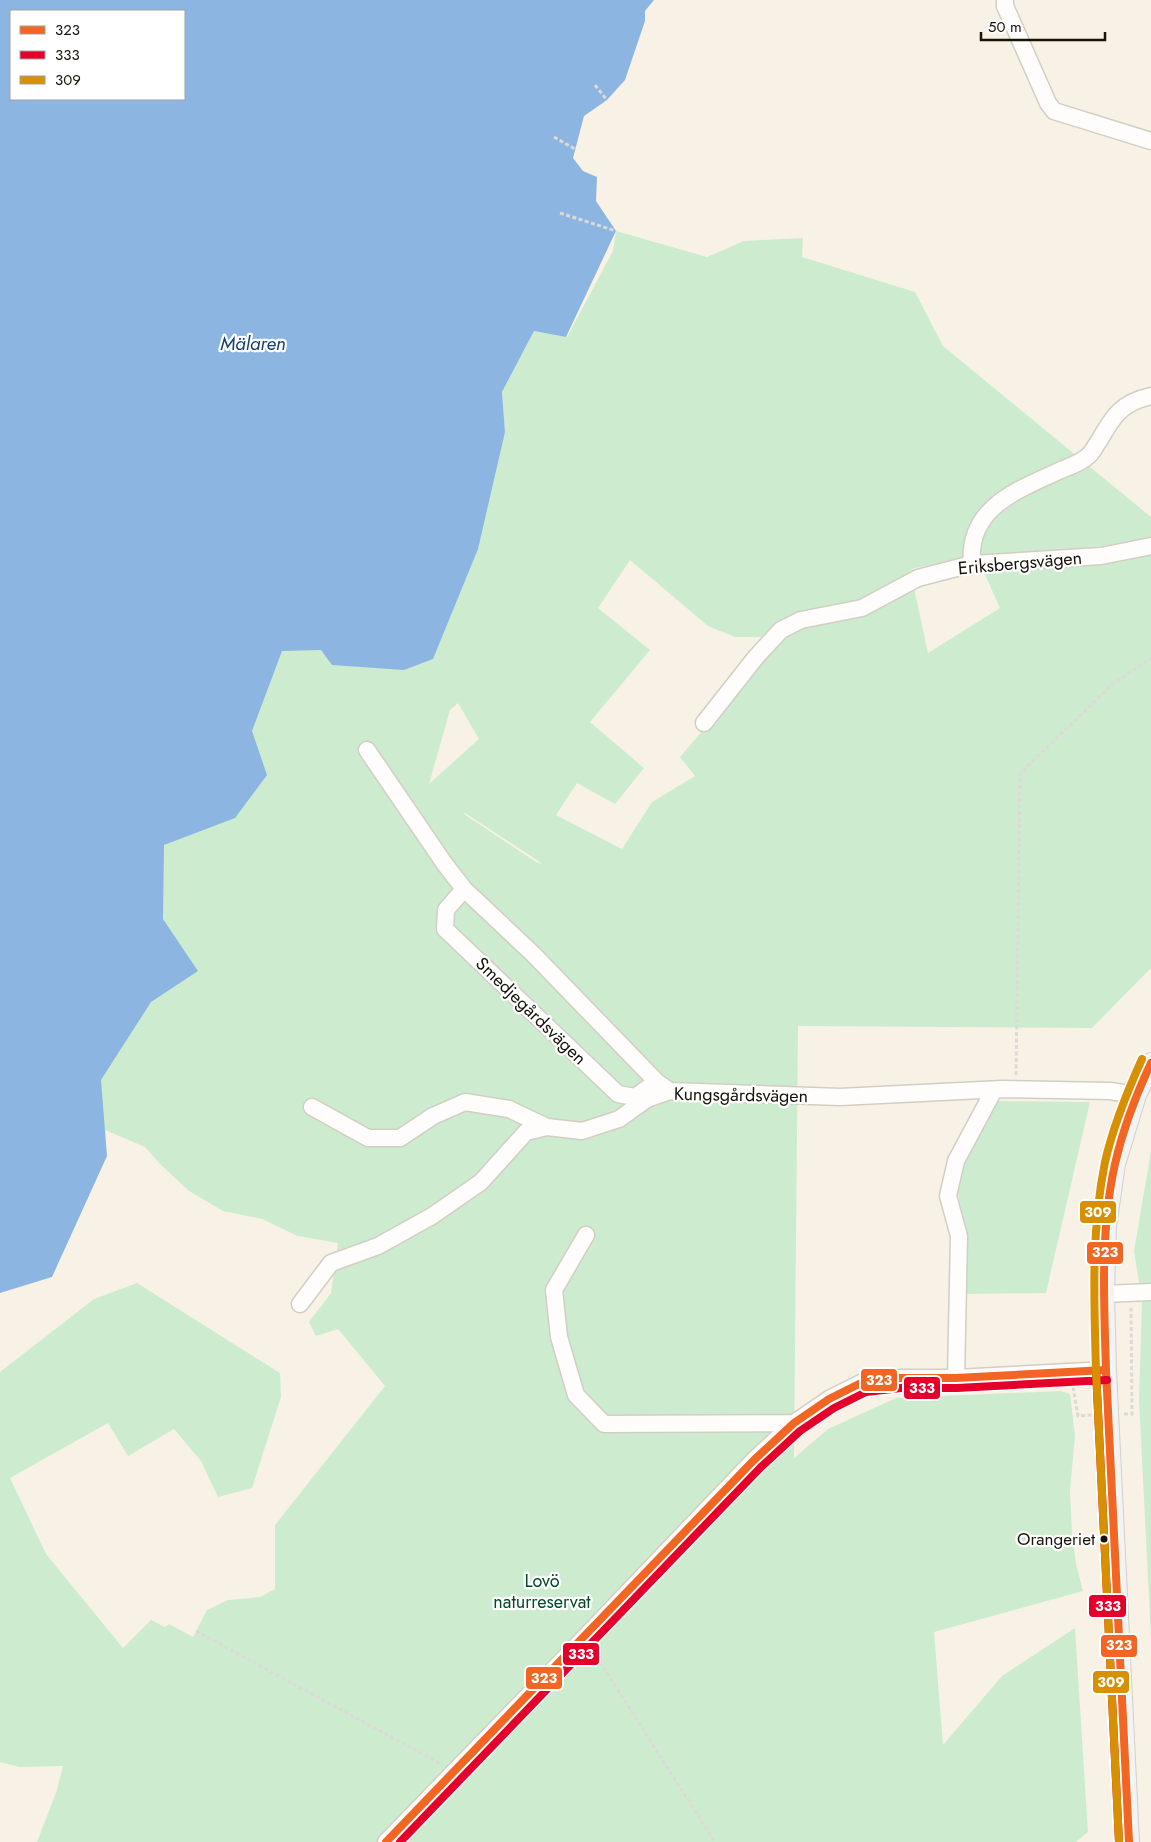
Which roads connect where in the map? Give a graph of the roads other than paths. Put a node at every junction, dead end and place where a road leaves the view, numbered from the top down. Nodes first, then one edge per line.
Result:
1 (1005, 0) edge
2 (1151, 141) edge
3 (1151, 396) edge
4 (1151, 546) edge
5 (972, 564) junction
6 (704, 723) dead end
7 (368, 750) dead end
8 (464, 890) junction
9 (1151, 1063) edge
10 (663, 1087) junction
11 (994, 1090) junction
12 (1136, 1095) junction
13 (312, 1107) dead end
14 (547, 1127) junction
15 (586, 1235) dead end
16 (1151, 1292) edge
17 (1104, 1294) junction
18 (300, 1304) dead end
19 (1106, 1370) junction
20 (956, 1378) junction
21 (794, 1423) junction
22 (386, 1842) edge
23 (1129, 1842) edge

1 - 2 street
3 - 5 street
4 - 5 street, Eriksbergsvägen
5 - 6 street, Eriksbergsvägen
7 - 8 street
8 - 10 street
8 - 10 street, Smedjegårdsvägen
9 - 12 main road
10 - 11 street, Kungsgårdsvägen
10 - 14 street, Kungsgårdsvägen
11 - 12 street, Kungsgårdsvägen
11 - 20 street
12 - 17 main road
13 - 14 street
14 - 18 street, Kungsgårdsvägen
15 - 21 street
16 - 17 street
17 - 19 main road
19 - 20 street
19 - 23 main road
20 - 21 street
21 - 22 street

